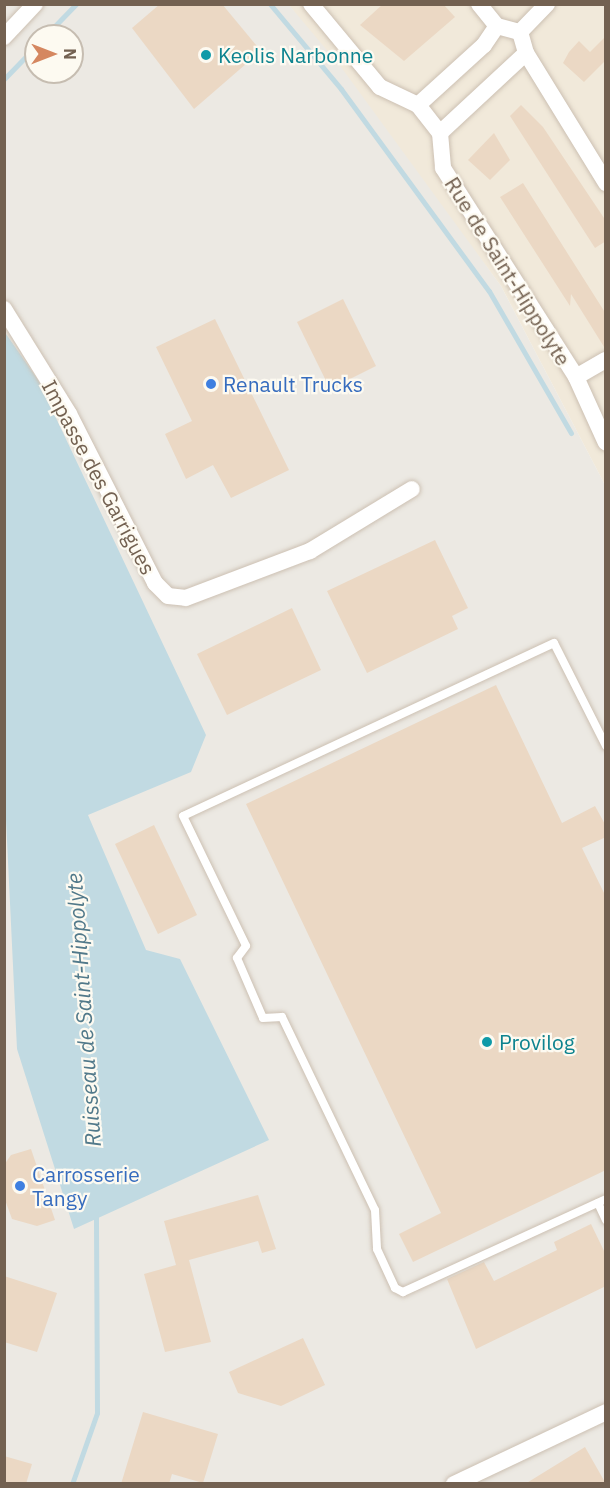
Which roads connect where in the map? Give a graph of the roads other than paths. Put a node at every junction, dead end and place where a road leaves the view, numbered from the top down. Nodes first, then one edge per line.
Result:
1 (35, 4) edge
2 (311, 4) edge
3 (479, 4) edge
4 (547, 4) edge
5 (497, 26) junction
6 (520, 32) junction
7 (4, 37) edge
8 (526, 53) junction
9 (418, 105) junction
10 (440, 133) junction
11 (606, 183) edge
12 (4, 309) edge
13 (606, 360) edge
14 (576, 377) junction
15 (606, 443) edge
16 (412, 489) dead end
17 (606, 746) edge
18 (602, 1201) edge
19 (606, 1220) edge
20 (606, 1412) edge
21 (454, 1484) edge

1 - 7 street
2 - 9 street
3 - 5 street
4 - 6 street
5 - 6 street
5 - 9 street
6 - 8 street
8 - 10 street
8 - 11 street
9 - 10 street
10 - 14 street, Rue de Saint-Hippolyte
12 - 16 street, Impasse des Garrigues
13 - 14 street
14 - 15 street, Rue de Saint-Hippolyte
17 - 18 lane
18 - 19 lane
20 - 21 street

